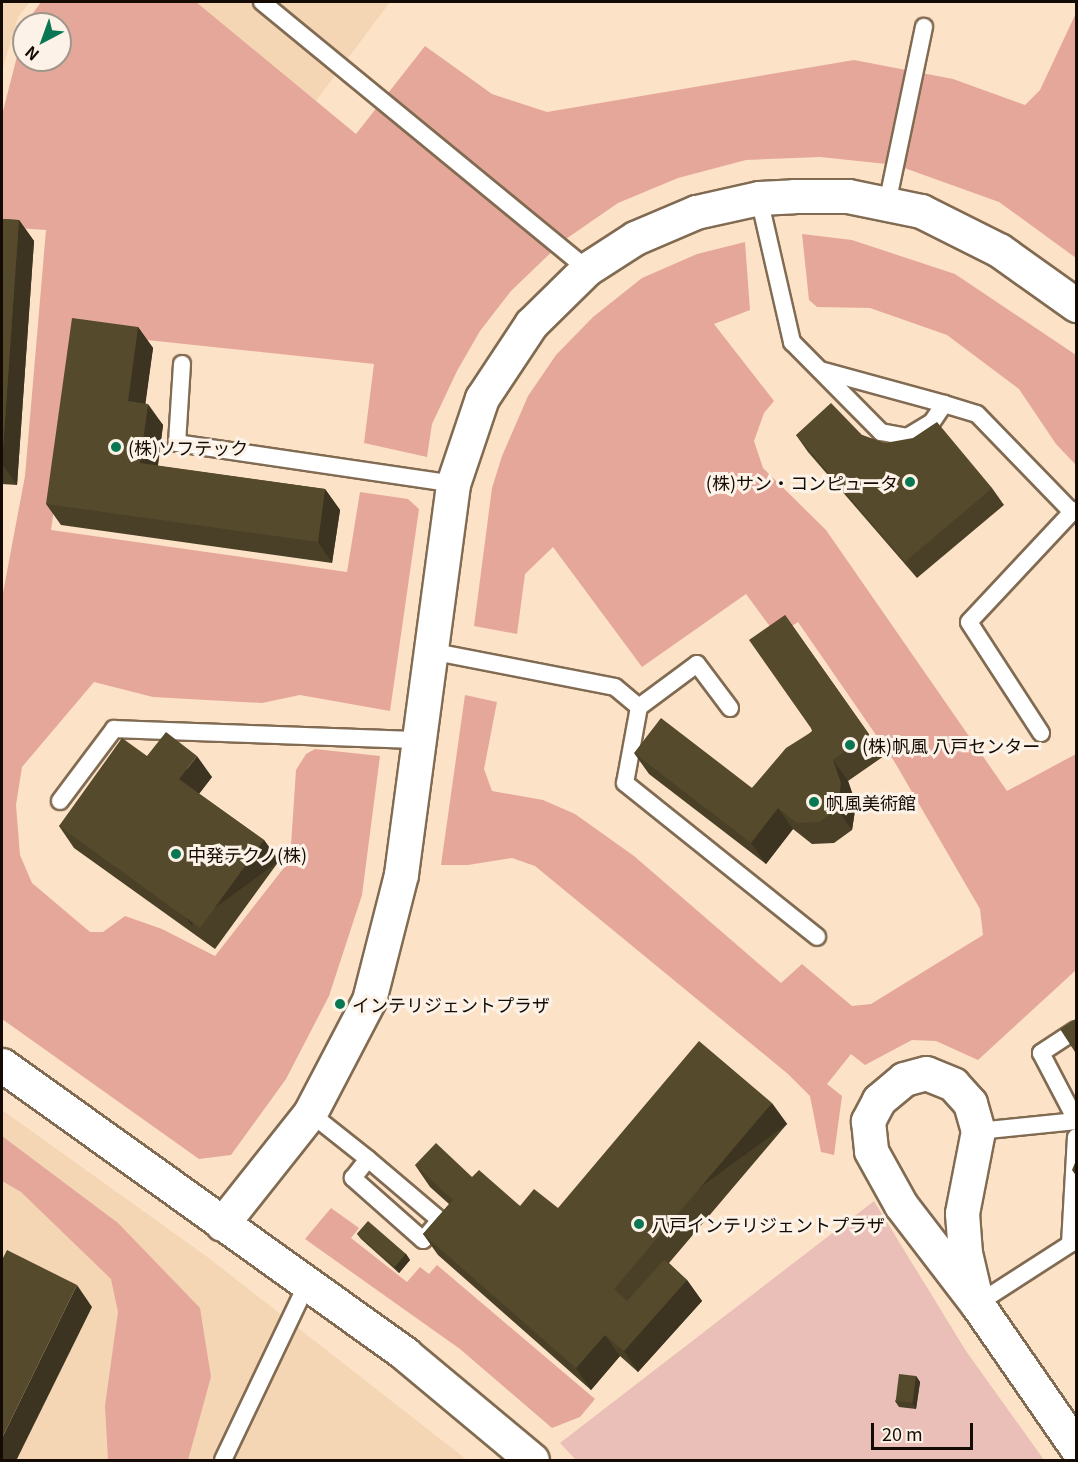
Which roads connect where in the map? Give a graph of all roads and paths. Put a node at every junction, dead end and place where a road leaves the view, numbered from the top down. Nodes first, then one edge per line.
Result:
1 (262, 2) edge
2 (924, 27) dead end
3 (759, 198) junction
4 (887, 204) junction
5 (587, 269) junction
6 (1077, 305) edge
7 (182, 364) dead end
8 (820, 369) junction
9 (944, 404) junction
10 (453, 484) junction
11 (1074, 511) edge
12 (430, 651) junction
13 (639, 707) junction
14 (730, 708) dead end
15 (1041, 733) dead end
16 (420, 740) junction
17 (60, 801) dead end
18 (817, 937) dead end
19 (1077, 1030) edge
20 (2, 1065) edge
21 (310, 1113) junction
22 (1077, 1121) edge
23 (978, 1131) junction
24 (1077, 1137) edge
25 (368, 1159) junction
26 (222, 1224) junction
27 (307, 1284) junction
28 (977, 1304) junction
29 (1077, 1447) edge
30 (223, 1461) edge
31 (532, 1461) edge

1 - 5 lane
2 - 4 lane
3 - 4 street
3 - 5 street
3 - 8 lane
4 - 6 street
5 - 10 street
7 - 10 lane
8 - 9 lane
8 - 9 lane
9 - 11 lane
10 - 12 street
11 - 15 lane
12 - 13 lane
12 - 16 street
13 - 14 lane
13 - 18 lane
16 - 17 lane
16 - 21 street
19 - 22 lane
20 - 26 street
21 - 25 lane
21 - 26 street
22 - 23 lane
23 - 28 street
23 - 28 street
24 - 28 lane
25 - 25 lane
26 - 27 street
27 - 30 lane
27 - 31 street
28 - 29 street

